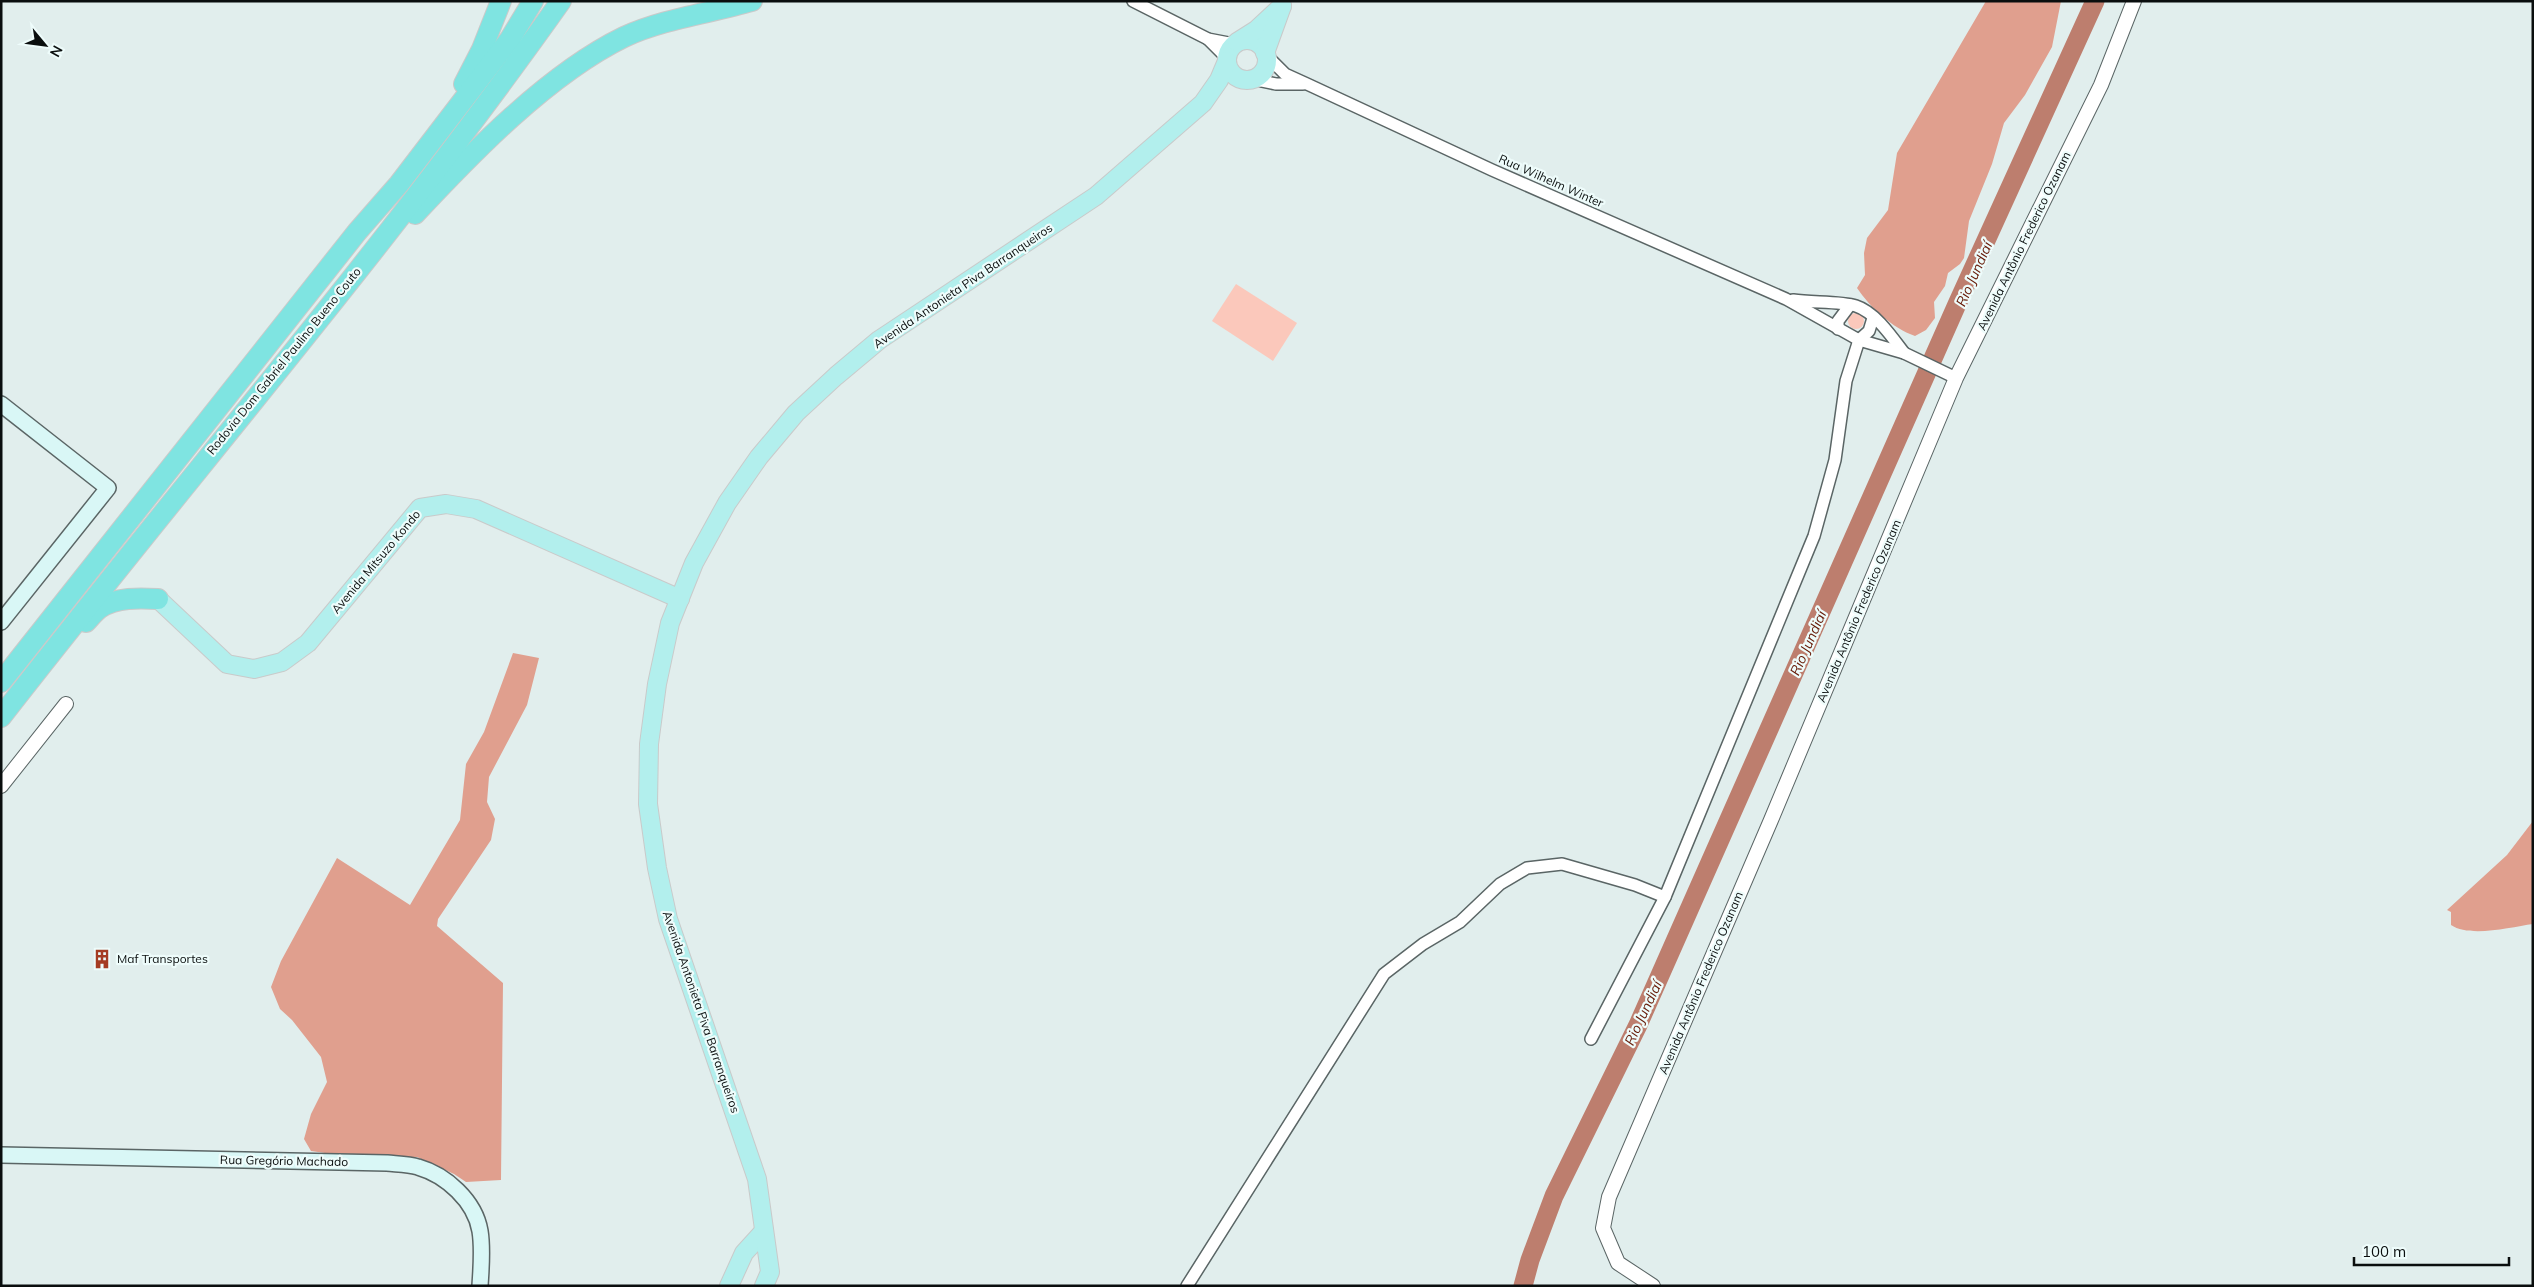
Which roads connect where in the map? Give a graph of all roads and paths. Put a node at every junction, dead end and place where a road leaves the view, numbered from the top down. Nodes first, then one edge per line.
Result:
1 (501, 1) edge
2 (533, 1) edge
3 (561, 1) edge
4 (752, 1) edge
5 (1133, 1) edge
6 (2134, 1) edge
7 (1283, 4) edge
8 (1231, 52) junction
9 (1266, 54) junction
10 (1249, 79) junction
11 (1307, 84) junction
12 (1203, 103) junction
13 (399, 184) junction
14 (1786, 299) junction
15 (1850, 305) junction
16 (326, 312) junction
17 (1873, 318) junction
18 (1838, 329) junction
19 (1859, 340) junction
20 (1906, 354) junction
21 (1950, 375) junction
22 (1, 404) edge
23 (158, 599) joint
24 (680, 599) junction
25 (1, 622) edge
26 (1, 682) edge
27 (28, 683) junction
28 (66, 704) dead end
29 (1, 717) edge
30 (1, 786) edge
31 (1665, 898) junction
32 (1592, 1039) dead end
33 (1, 1155) edge
34 (764, 1231) junction
35 (480, 1286) edge
36 (729, 1286) edge
37 (764, 1286) edge
38 (1187, 1286) edge
39 (1653, 1286) edge

1 - 13 highway
2 - 13 highway, Rodovia Dom Gabriel Paulino Bueno Couto
3 - 16 highway, Rodovia Dom Gabriel Paulino Bueno Couto
4 - 16 highway
5 - 8 street
6 - 21 street, Avenida Antônio Frederico Ozanam
7 - 8 main road
7 - 9 main road
8 - 9 main road
8 - 10 main road
8 - 12 main road
9 - 10 main road
9 - 11 street, Rua Wilhelm Winter
10 - 11 street, Rua Wilhelm Winter
10 - 12 main road
11 - 14 street, Rua Wilhelm Winter
12 - 24 main road, Avenida Antonieta Piva Barranqueiros
13 - 26 highway, Rodovia Dom Gabriel Paulino Bueno Couto
14 - 15 street
14 - 18 street
15 - 17 street
15 - 18 street
16 - 27 highway, Rodovia Dom Gabriel Paulino Bueno Couto
17 - 19 street
17 - 20 street
18 - 19 street
19 - 20 street
19 - 31 street
20 - 21 street
21 - 39 street, Avenida Antônio Frederico Ozanam
22 - 25 main road
23 - 24 main road, Avenida Mitsuzo Kondo
23 - 27 highway
24 - 34 main road, Avenida Antonieta Piva Barranqueiros
27 - 29 highway, Rodovia Dom Gabriel Paulino Bueno Couto
28 - 30 street
31 - 32 street
31 - 38 street
33 - 35 main road, Rua Gregório Machado
34 - 36 main road
34 - 37 main road, Avenida Antonieta Piva Barranqueiros

